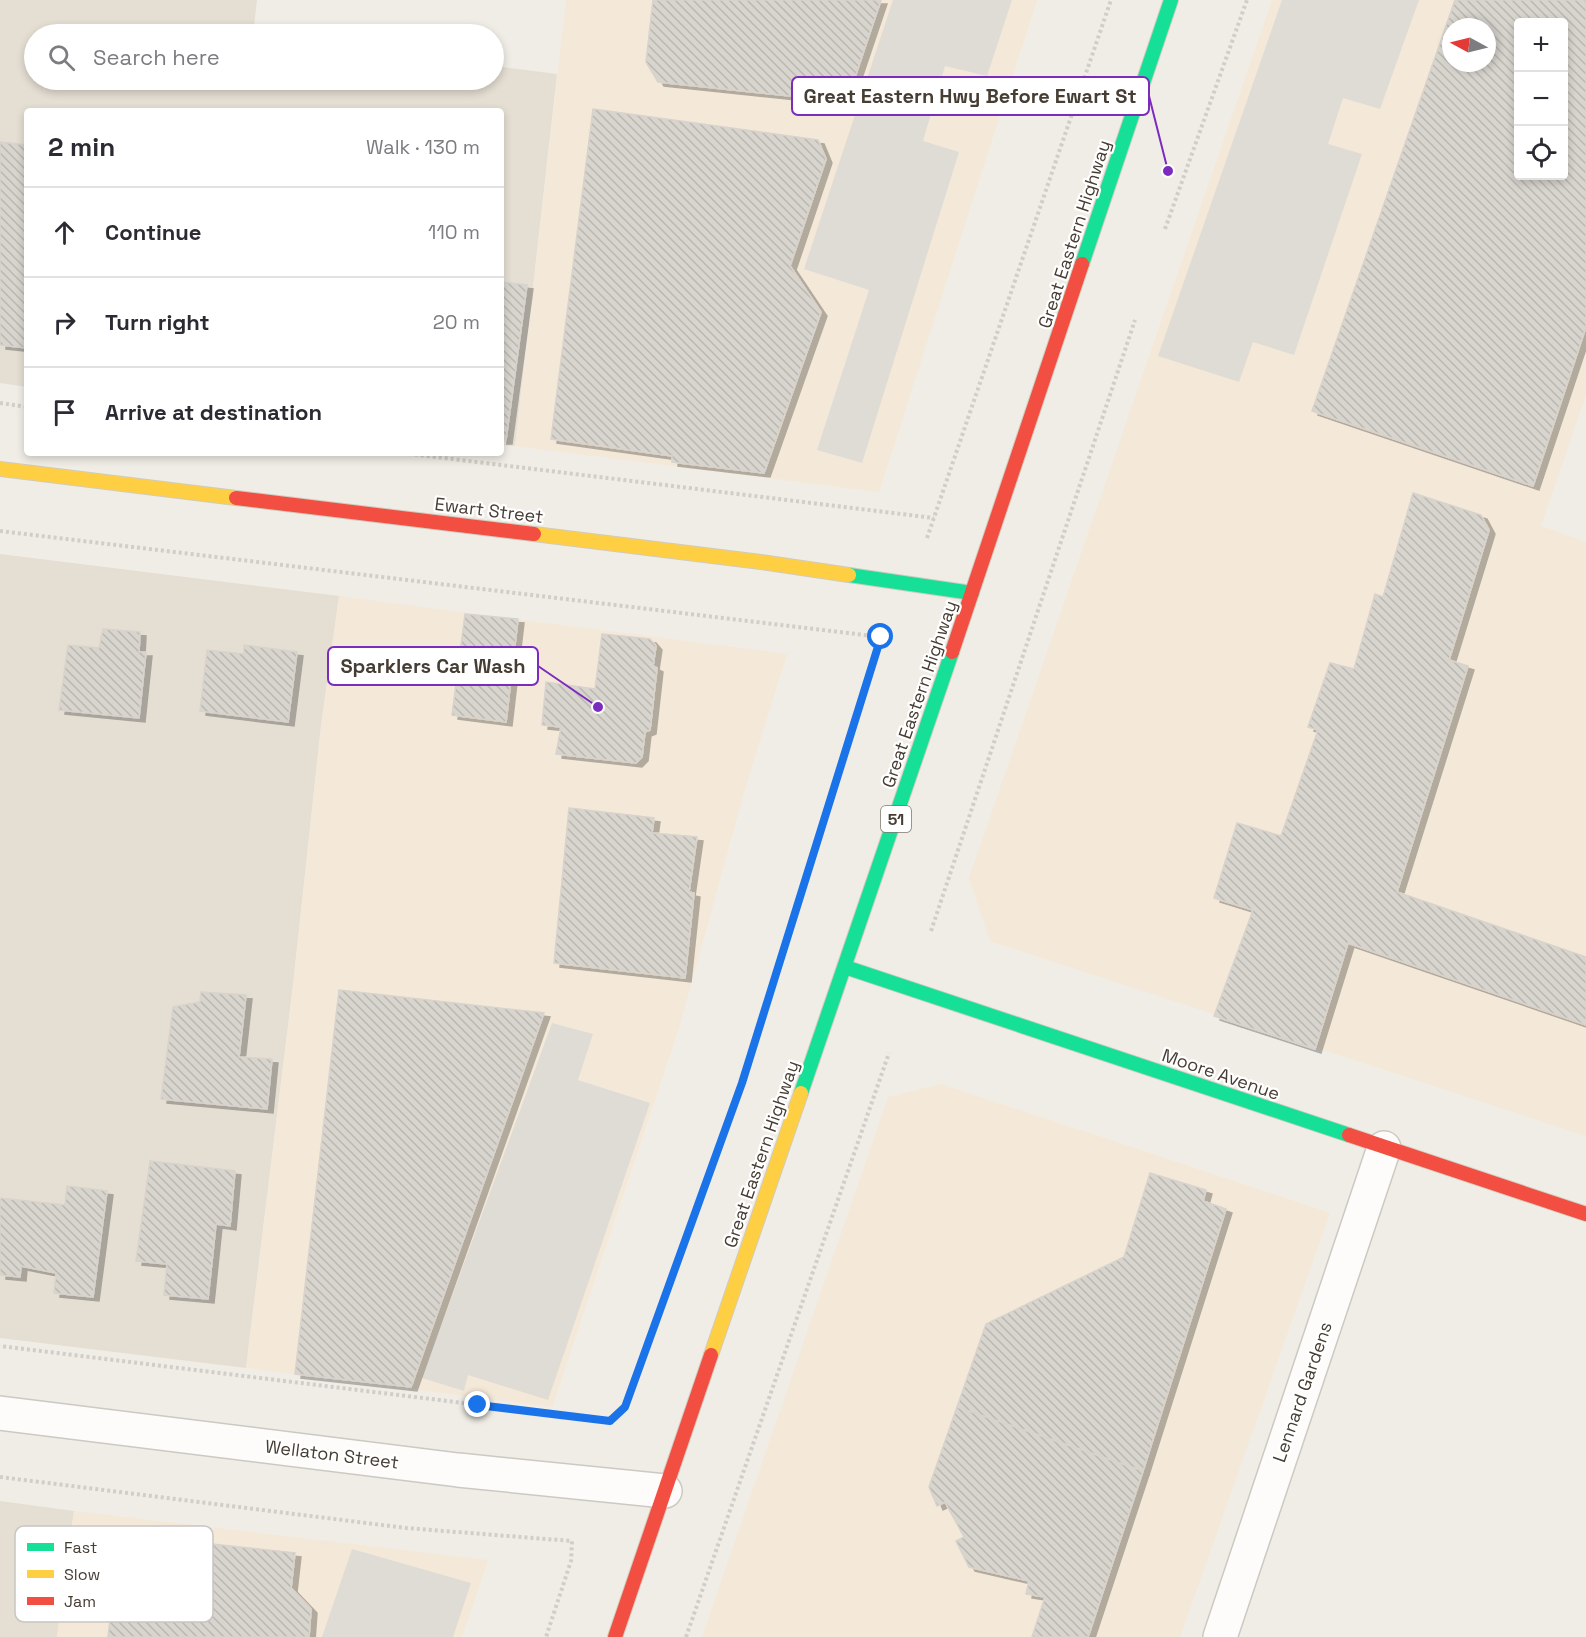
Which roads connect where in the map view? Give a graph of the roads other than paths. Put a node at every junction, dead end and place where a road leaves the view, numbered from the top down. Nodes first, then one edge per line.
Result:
1 (1172, 0) edge
2 (0, 469) edge
3 (972, 593) junction
4 (845, 967) junction
5 (1384, 1148) junction
6 (1586, 1214) edge
7 (0, 1413) edge
8 (664, 1491) junction
9 (615, 1637) edge
10 (1220, 1637) edge

1 - 3 main road, Great Eastern Highway / 51
2 - 3 main road, Ewart Street
3 - 4 main road, Great Eastern Highway / 51
4 - 5 main road, Moore Avenue
4 - 8 main road, Great Eastern Highway / 51
5 - 6 main road, Moore Avenue
5 - 10 street, Lennard Gardens
7 - 8 street, Wellaton Street
8 - 9 main road, Great Eastern Highway / 51

